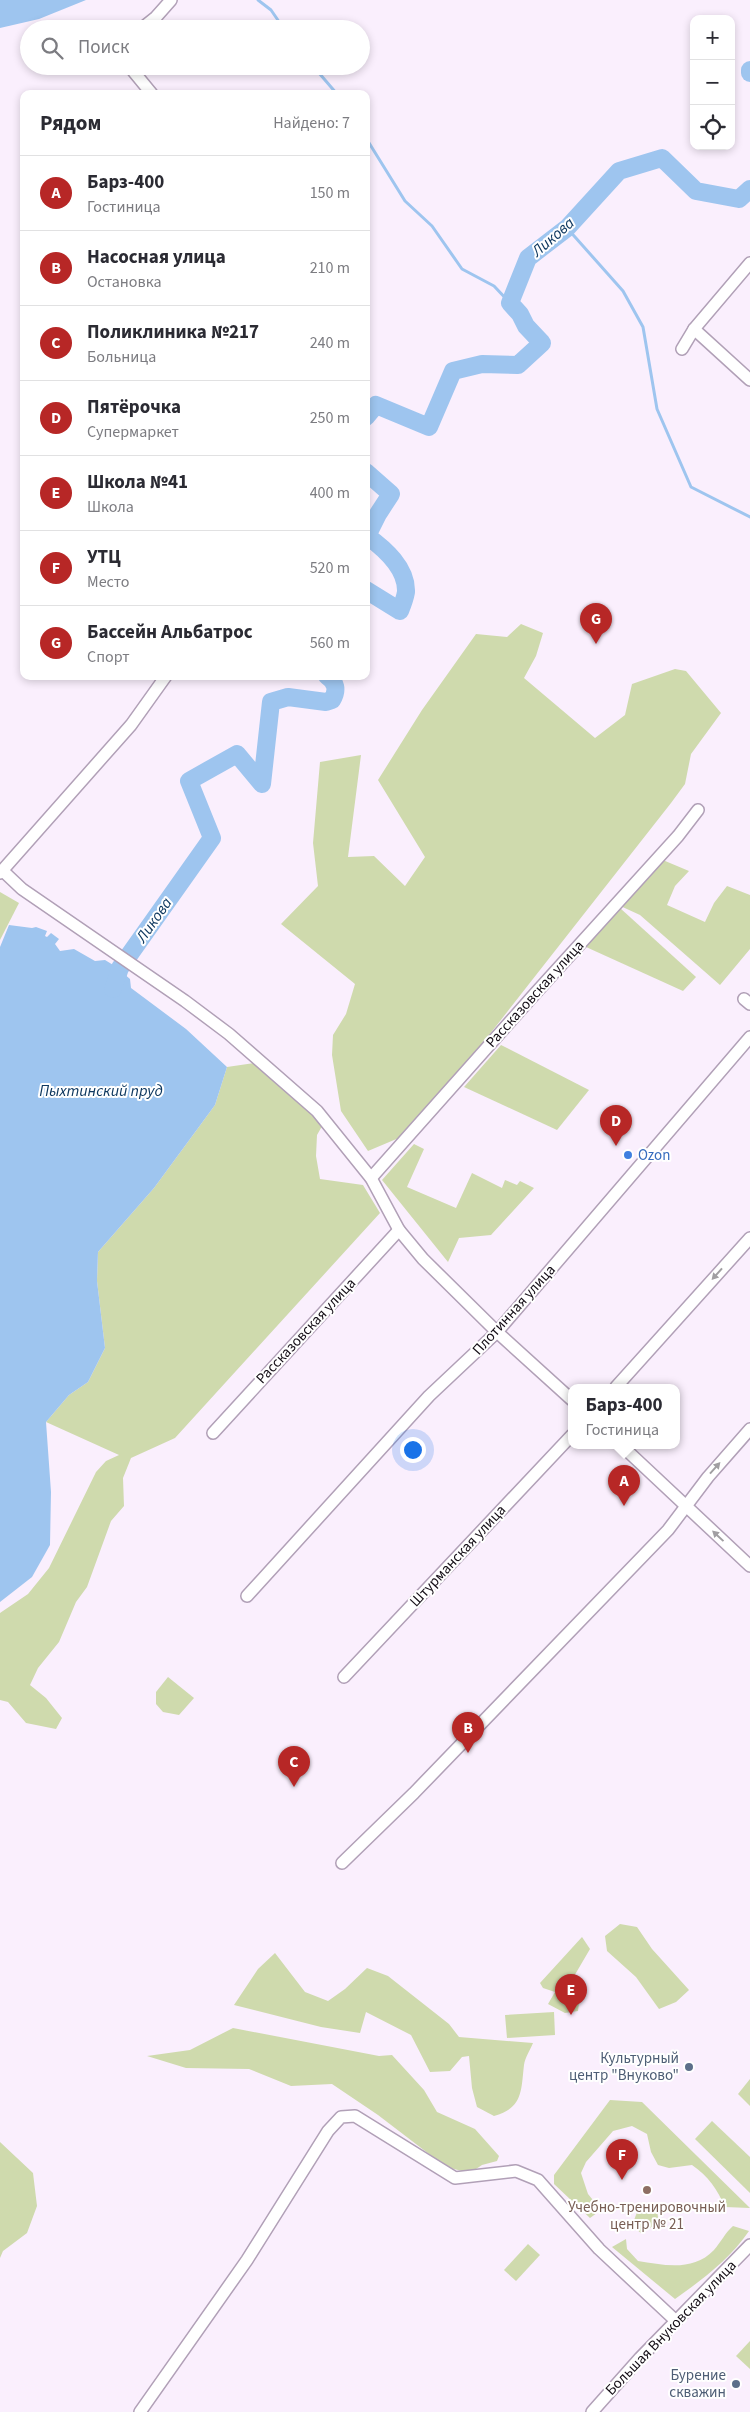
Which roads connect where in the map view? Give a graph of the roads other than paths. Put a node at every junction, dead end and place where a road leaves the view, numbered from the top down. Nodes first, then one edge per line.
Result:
1 (171, 0) edge
2 (152, 20) edge
3 (136, 75) edge
4 (149, 90) edge
5 (750, 263) edge
6 (694, 329) junction
7 (682, 349) dead end
8 (750, 380) edge
9 (163, 680) edge
10 (698, 810) dead end
11 (1, 872) edge
12 (750, 1037) edge
13 (371, 1178) junction
14 (399, 1230) junction
15 (750, 1238) edge
16 (497, 1332) junction
17 (619, 1384) edge
18 (568, 1396) edge
19 (750, 1429) edge
20 (213, 1433) dead end
21 (568, 1439) edge
22 (625, 1449) edge
23 (686, 1507) junction
24 (750, 1566) edge
25 (248, 1596) dead end
26 (344, 1677) dead end
27 (342, 1863) dead end
28 (750, 2245) edge
29 (676, 2321) junction
30 (140, 2412) edge
31 (592, 2412) edge

1 - 2 street
3 - 4 street
5 - 6 street
6 - 7 street
6 - 8 street
9 - 11 street
10 - 13 street, Рассказовская улица
11 - 13 street
12 - 16 street, Плотинная улица
13 - 14 street
14 - 16 street
14 - 20 street, Рассказовская улица
15 -> 17 street
16 - 18 street
16 - 25 street, Плотинная улица
23 -> 19 street
21 - 26 street, Штурманская улица
22 - 23 street
24 -> 23 street
23 - 27 street
28 - 29 street, Большая Внуковская улица
29 - 30 street
29 - 31 street, Большая Внуковская улица

